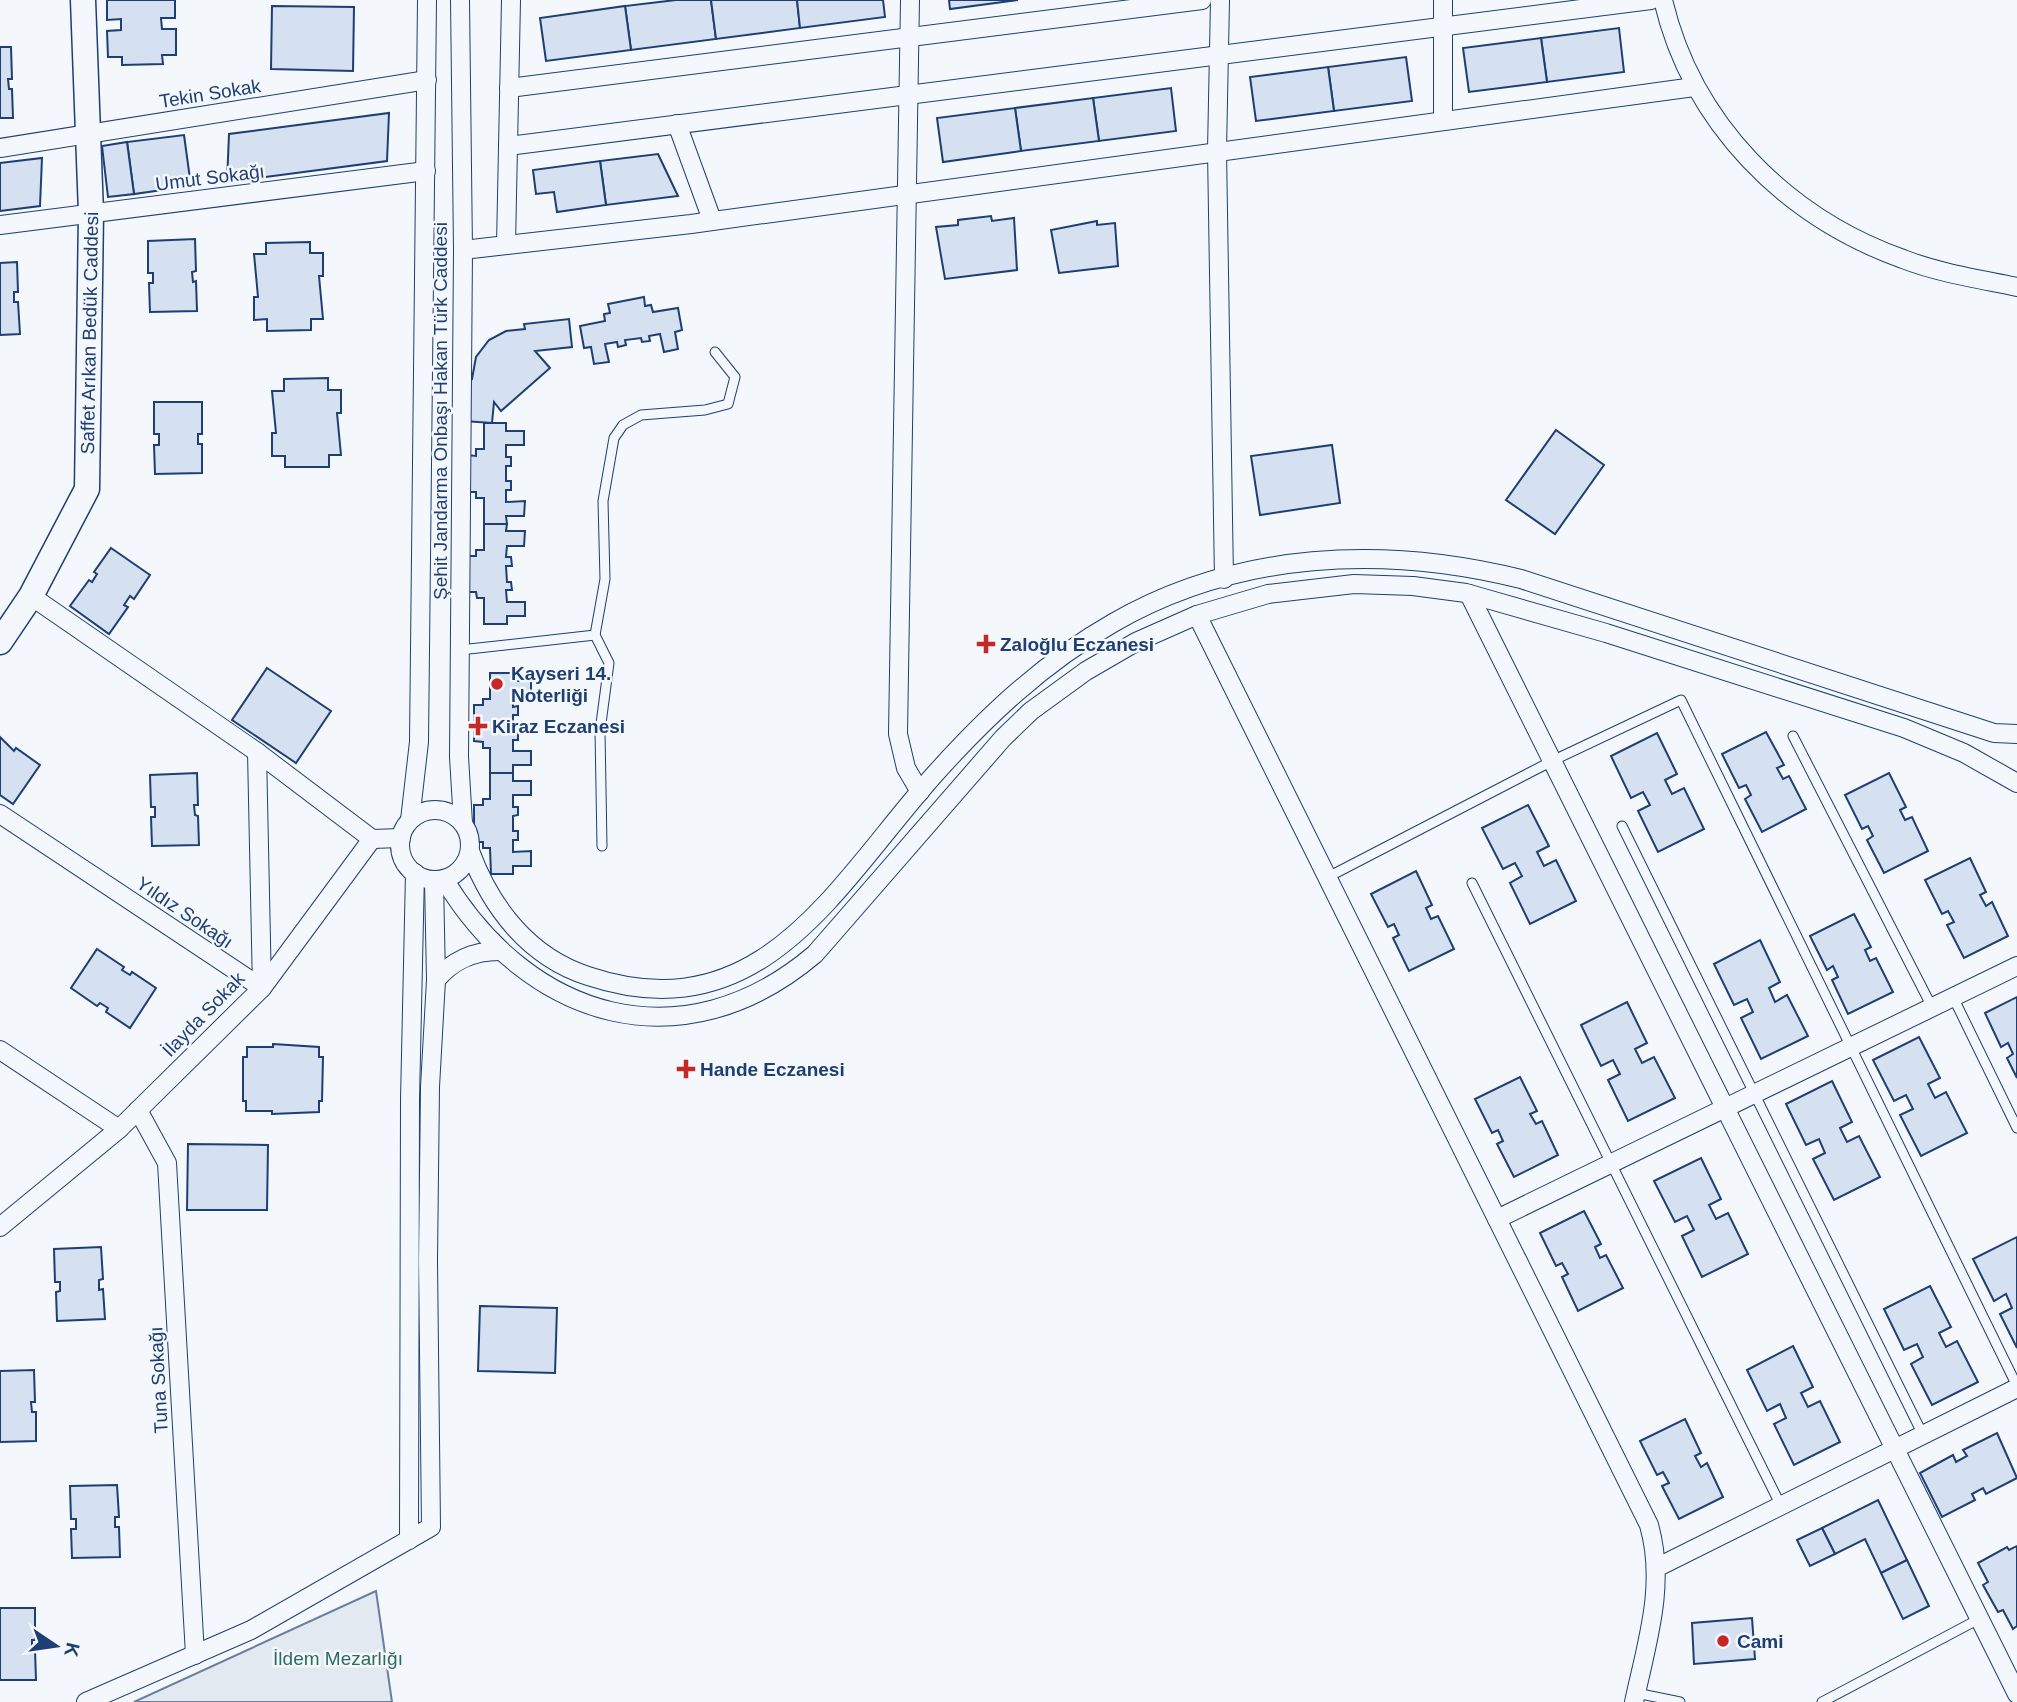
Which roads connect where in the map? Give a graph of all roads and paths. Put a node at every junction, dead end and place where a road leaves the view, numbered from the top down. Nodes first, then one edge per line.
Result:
1 (83, 0) edge
2 (428, 0) edge
3 (460, 0) edge
4 (511, 0) edge
5 (910, 0) edge
6 (1202, 0) edge
7 (1220, 0) edge
8 (1443, 0) edge
9 (1651, 0) edge
10 (1663, 0) edge
11 (1443, 27) junction
12 (909, 37) junction
13 (1219, 55) junction
14 (427, 80) junction
15 (1694, 87) junction
16 (509, 88) junction
17 (908, 95) junction
18 (1443, 121) junction
19 (677, 124) junction
20 (89, 133) junction
21 (508, 146) junction
22 (0, 148) edge
23 (1217, 151) junction
24 (426, 171) junction
25 (907, 193) junction
26 (91, 213) junction
27 (712, 220) junction
28 (0, 225) edge
29 (506, 245) junction
30 (463, 250) junction
31 (2017, 287) edge
32 (715, 352) dead end
33 (1224, 579) junction
34 (1469, 594) junction
35 (31, 596) junction
36 (1197, 615) junction
37 (595, 635) junction
38 (0, 642) edge
39 (460, 650) junction
40 (2017, 734) edge
41 (1793, 736) dead end
42 (257, 752) junction
43 (1554, 760) junction
44 (2017, 783) edge
45 (920, 792) junction
46 (0, 814) edge
47 (410, 820) junction
48 (463, 823) junction
49 (1622, 826) dead end
50 (401, 838) junction
51 (372, 839) junction
52 (602, 846) dead end
53 (470, 851) junction
54 (415, 873) junction
55 (1328, 877) junction
56 (439, 880) junction
57 (1472, 883) dead end
58 (499, 951) junction
59 (2017, 966) edge
60 (436, 979) junction
61 (262, 988) junction
62 (1953, 997) junction
63 (1932, 1007) junction
64 (1850, 1047) junction
65 (0, 1049) edge
66 (1754, 1094) junction
67 (1727, 1107) junction
68 (138, 1110) junction
69 (2017, 1128) edge
70 (119, 1129) junction
71 (1612, 1164) junction
72 (1497, 1219) junction
73 (0, 1227) edge
74 (2017, 1387) edge
75 (1923, 1435) junction
76 (1894, 1450) junction
77 (1782, 1506) junction
78 (409, 1540) junction
79 (1658, 1567) junction
80 (1979, 1619) junction
81 (195, 1655) junction
82 (2017, 1694) edge
83 (1635, 1697) edge
84 (86, 1702) edge
85 (1680, 1702) edge
86 (1822, 1702) edge

1 - 20 street, Saffet Arıkan Bedük Caddesi
2 - 14 street, Şehit Jandarma Onbaşı Hakan Türk Caddesi
3 - 30 street, Şehit Jandarma Onbaşı Hakan Türk Caddesi
4 - 16 street
5 - 12 street
6 - 12 street
7 - 13 street
8 - 11 street
9 - 11 street
10 - 15 street
11 - 13 street
11 - 18 street
12 - 16 street
12 - 17 street
13 - 17 street
13 - 23 street
14 - 20 street, Tekin Sokak
14 - 24 street, Şehit Jandarma Onbaşı Hakan Türk Caddesi
15 - 18 street
15 - 31 street
16 - 21 street
17 - 19 street
17 - 25 street
18 - 23 street
19 - 21 street
19 - 27 street
20 - 22 street, Tekin Sokak
20 - 26 street, Saffet Arıkan Bedük Caddesi
21 - 29 street
23 - 25 street
23 - 33 street
24 - 26 street, Umut Sokağı
24 - 47 street, Şehit Jandarma Onbaşı Hakan Türk Caddesi
25 - 27 street
25 - 45 street
26 - 28 street, Umut Sokağı
26 - 35 street, Saffet Arıkan Bedük Caddesi
27 - 29 street
29 - 30 street
30 - 39 street, Şehit Jandarma Onbaşı Hakan Türk Caddesi
32 - 37 lane
33 - 40 street
33 - 45 street
34 - 36 street
34 - 43 street
34 - 44 street
35 - 38 street, Saffet Arıkan Bedük Caddesi
35 - 42 street
36 - 55 street
36 - 58 street
37 - 39 lane
37 - 52 lane
39 - 48 street, Şehit Jandarma Onbaşı Hakan Türk Caddesi
41 - 63 lane
42 - 51 street
42 - 61 street, İlayda Sokak
43 - 55 lane
43 - 64 lane
43 - 67 street
45 - 53 street
46 - 61 street, Yıldız Sokağı
47 - 48 street
47 - 50 street
48 - 53 street
49 - 66 lane
50 - 51 street
50 - 54 street
51 - 61 street
53 - 56 street
54 - 56 street
54 - 78 street
55 - 72 street
56 - 58 street
56 - 60 street
57 - 71 lane
58 - 60 street
59 - 62 street
60 - 78 street
61 - 68 street, İlayda Sokak
62 - 63 street
62 - 69 lane
63 - 64 street
64 - 66 street
64 - 74 lane
65 - 70 street
66 - 67 street
66 - 75 lane
67 - 71 street
67 - 76 street
68 - 70 street, İlayda Sokak
68 - 81 street, Tuna Sokağı
70 - 73 street, İlayda Sokak
71 - 72 street
71 - 77 lane
72 - 79 street
74 - 75 street
75 - 76 street
76 - 77 street
76 - 80 street
77 - 79 street
78 - 81 street
79 - 83 street
80 - 82 street
80 - 86 lane
81 - 84 street
83 - 85 lane

